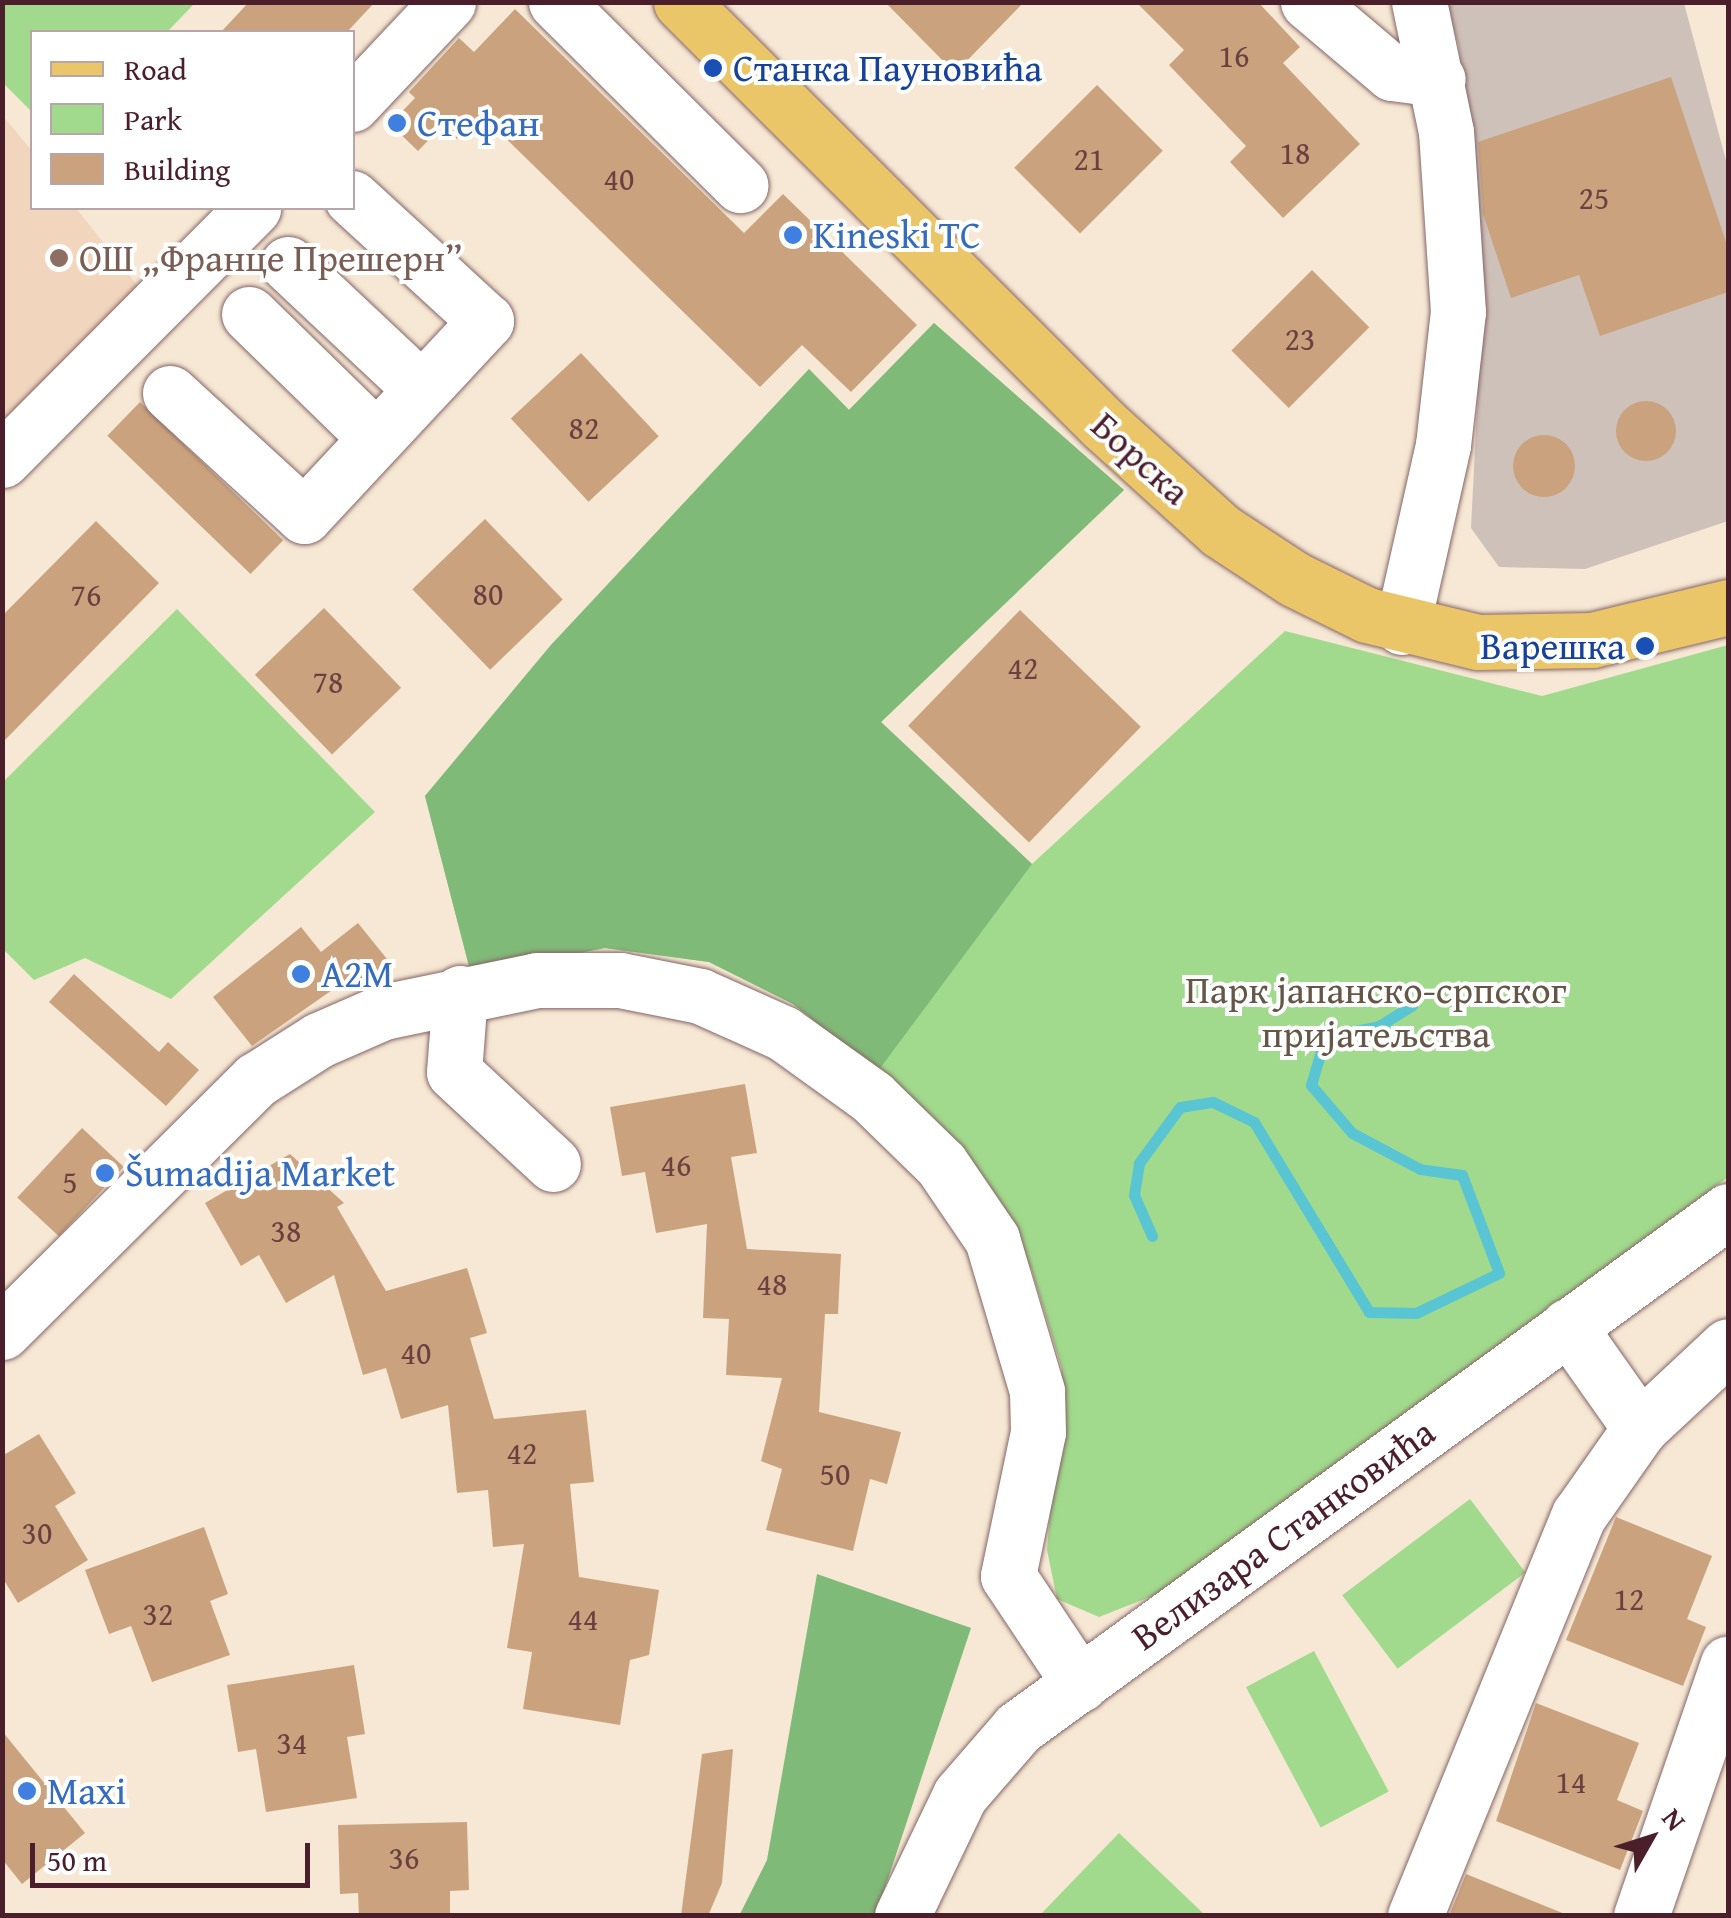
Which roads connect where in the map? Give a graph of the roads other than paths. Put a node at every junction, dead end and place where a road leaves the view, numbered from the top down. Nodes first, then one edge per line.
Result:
1 (448, 2) edge
2 (556, 2) edge
3 (682, 2) edge
4 (1308, 2) edge
5 (1419, 2) edge
6 (1438, 80) junction
7 (355, 101) edge
8 (740, 185) dead end
9 (355, 201) edge
10 (251, 210) edge
11 (288, 264) dead end
12 (248, 314) dead end
13 (421, 388) junction
14 (170, 393) dead end
15 (376, 438) junction
16 (2, 460) edge
17 (1728, 607) edge
18 (1402, 627) junction
19 (460, 994) junction
20 (553, 1164) dead end
21 (1728, 1211) edge
22 (1568, 1326) junction
23 (2, 1332) edge
24 (1728, 1346) edge
25 (1640, 1428) junction
26 (1728, 1664) edge
27 (1080, 1684) junction
28 (902, 1916) edge
29 (1415, 1916) edge
30 (1641, 1916) edge

1 - 7 street
2 - 8 street
3 - 18 main road, Борска
4 - 6 street
5 - 6 street
6 - 18 street
9 - 13 street
10 - 16 street
11 - 13 street
12 - 15 street
13 - 15 street
14 - 15 street
17 - 18 main road, Борска
19 - 20 street
19 - 23 street
19 - 27 street
21 - 22 street, Велизара Станковића
22 - 25 street
22 - 27 street, Велизара Станковића
24 - 25 street
25 - 29 street
26 - 30 street
27 - 28 street, Велизара Станковића

